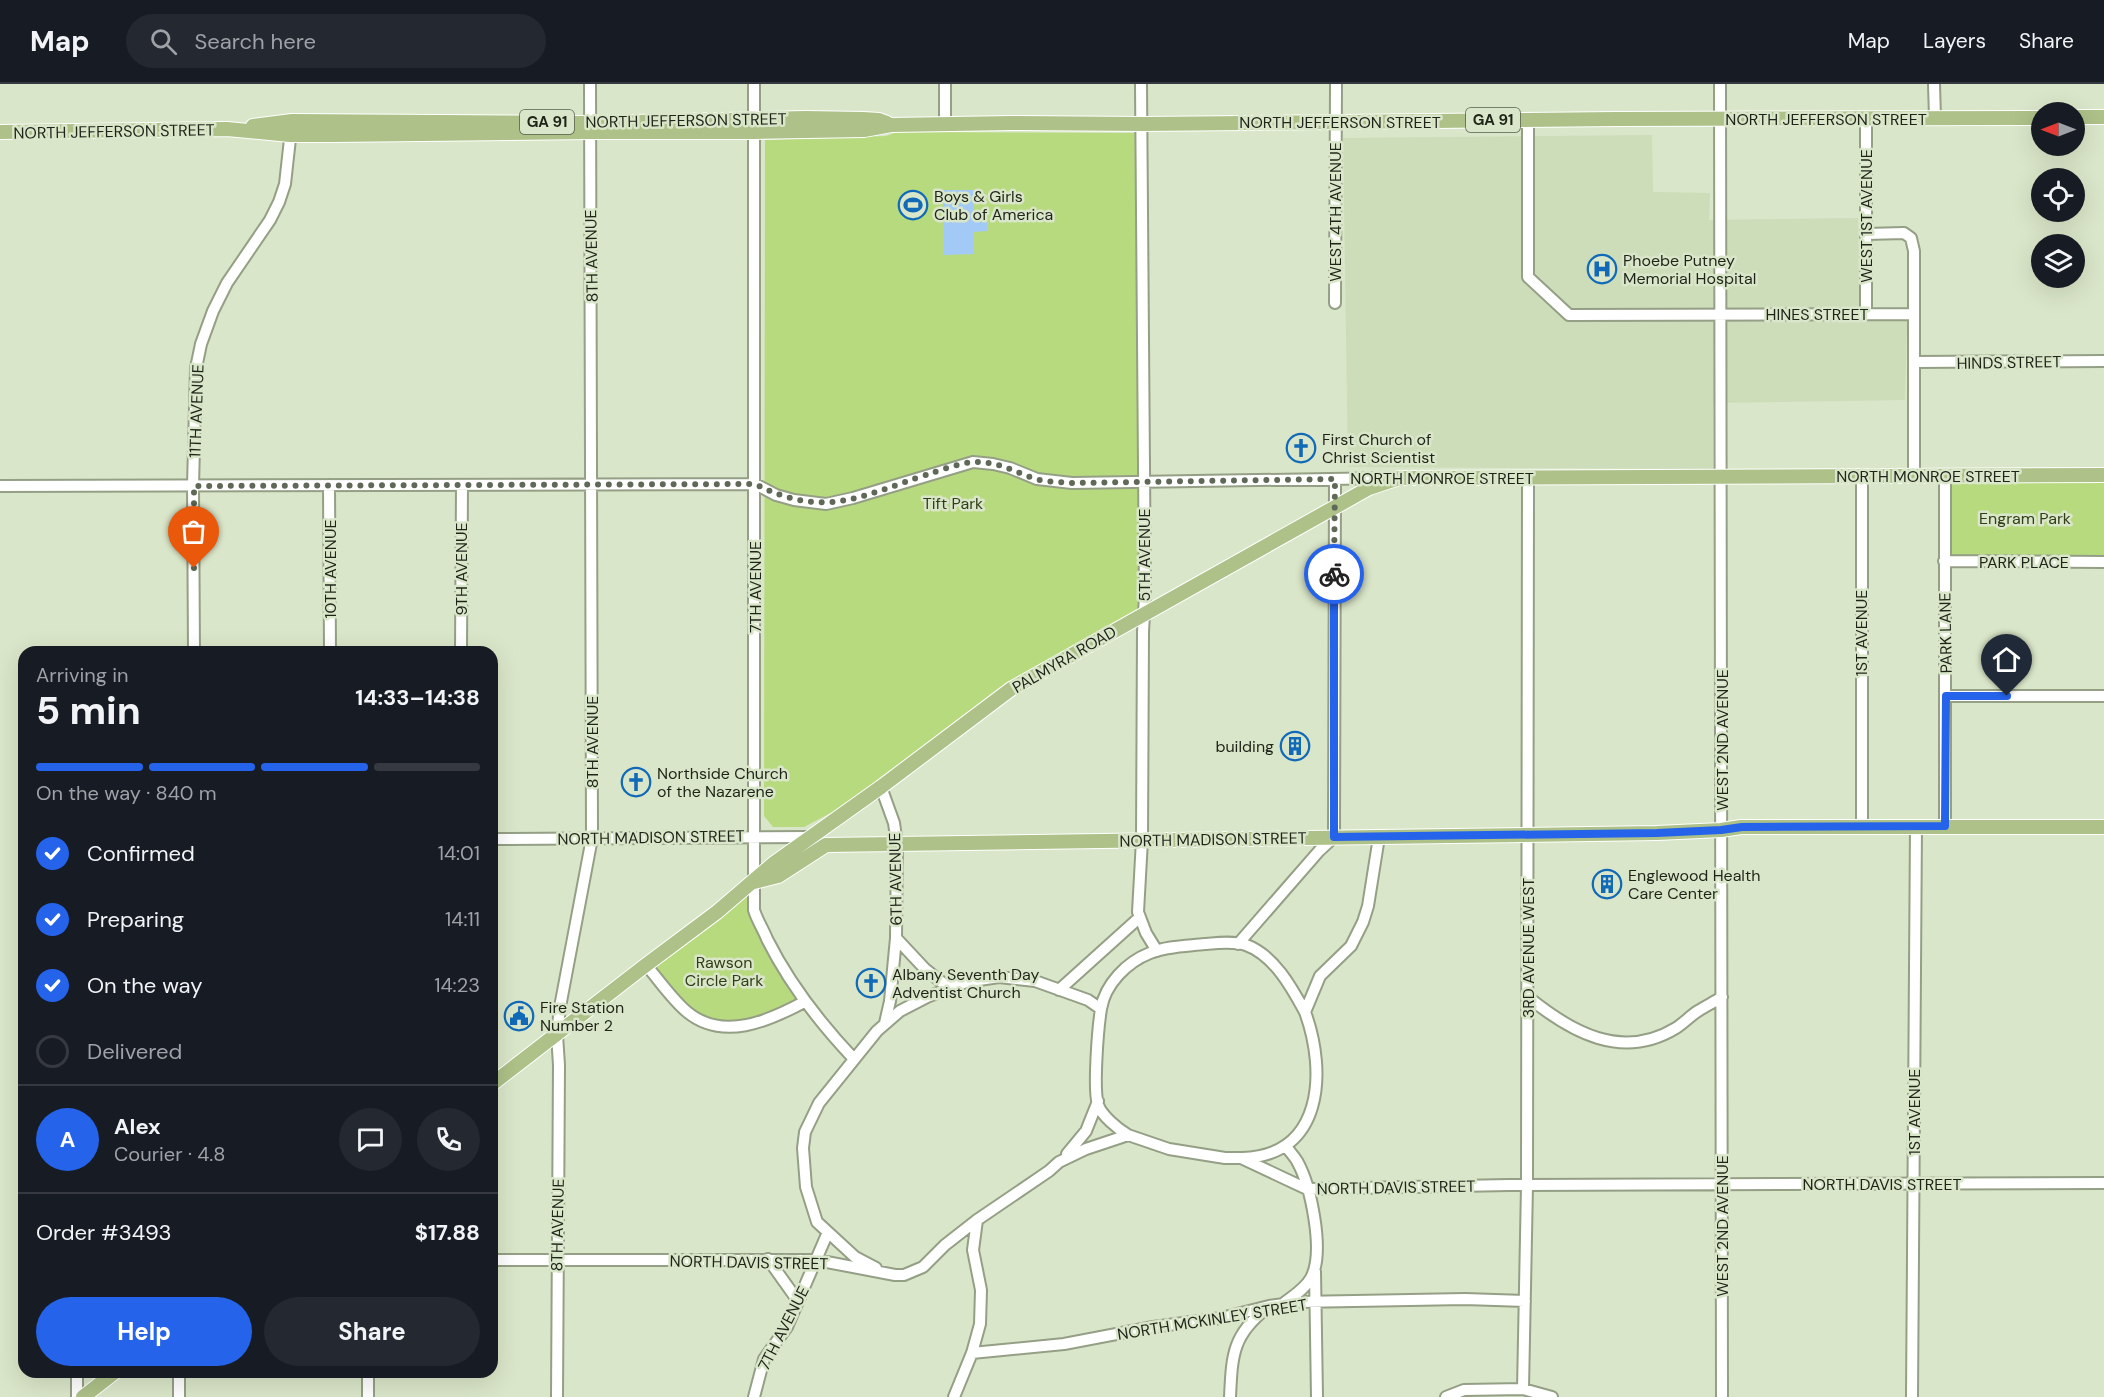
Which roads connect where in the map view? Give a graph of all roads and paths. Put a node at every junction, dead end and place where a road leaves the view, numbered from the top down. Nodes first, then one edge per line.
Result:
1 (590, 84) edge
2 (754, 84) edge
3 (945, 84) edge
4 (1141, 84) edge
5 (1336, 84) edge
6 (1720, 84) edge
7 (1934, 84) edge
8 (2085, 117) edge
9 (2104, 117) edge
10 (1866, 118) junction
11 (1935, 118) junction
12 (2031, 118) edge
13 (1721, 119) junction
14 (1528, 120) junction
15 (292, 121) junction
16 (1336, 122) junction
17 (945, 124) junction
18 (1142, 124) junction
19 (754, 126) junction
20 (589, 127) junction
21 (227, 129) junction
22 (0, 132) edge
23 (290, 135) junction
24 (1866, 234) junction
25 (1335, 303) dead end
26 (1866, 314) junction
27 (1914, 314) junction
28 (1720, 315) junction
29 (2104, 361) edge
30 (1914, 362) junction
31 (2104, 475) edge
32 (1862, 476) junction
33 (1914, 476) junction
34 (1945, 476) junction
35 (1528, 477) junction
36 (1721, 477) junction
37 (1399, 478) junction
38 (1335, 479) junction
39 (1143, 480) junction
40 (591, 484) junction
41 (755, 484) junction
42 (329, 485) junction
43 (462, 485) junction
44 (0, 486) edge
45 (194, 486) junction
46 (1335, 508) junction
47 (1944, 561) junction
48 (2104, 562) edge
49 (1143, 614) junction
50 (194, 646) edge
51 (330, 646) edge
52 (461, 646) edge
53 (1946, 696) junction
54 (2104, 696) edge
55 (881, 787) junction
56 (1862, 826) junction
57 (1916, 826) junction
58 (1945, 826) junction
59 (2104, 827) edge
60 (1721, 830) junction
61 (1528, 835) junction
62 (755, 836) junction
63 (811, 837) junction
64 (1334, 837) junction
65 (1379, 837) junction
66 (592, 838) junction
67 (498, 839) edge
68 (1142, 840) junction
69 (897, 844) junction
70 (826, 845) joint
71 (754, 882) junction
72 (1140, 917) junction
73 (896, 938) junction
74 (1238, 944) junction
75 (1158, 951) junction
76 (646, 964) junction
77 (949, 988) junction
78 (1059, 990) junction
79 (1722, 997) junction
80 (1528, 998) junction
81 (804, 1002) junction
82 (1101, 1009) junction
83 (1305, 1012) junction
84 (885, 1023) junction
85 (557, 1035) junction
86 (854, 1059) junction
87 (498, 1079) edge
88 (1098, 1101) junction
89 (1128, 1135) junction
90 (1286, 1146) junction
91 (1241, 1158) junction
92 (1059, 1162) junction
93 (2104, 1183) edge
94 (1914, 1184) junction
95 (1722, 1185) junction
96 (1527, 1186) junction
97 (1307, 1189) junction
98 (977, 1220) junction
99 (828, 1232) junction
100 (557, 1259) junction
101 (768, 1259) junction
102 (498, 1260) edge
103 (816, 1260) junction
104 (1315, 1267) junction
105 (887, 1274) junction
106 (798, 1301) junction
107 (1526, 1301) junction
108 (1316, 1302) junction
109 (1282, 1304) junction
110 (1269, 1306) junction
111 (972, 1353) junction
112 (77, 1378) edge
113 (107, 1378) edge
114 (179, 1378) edge
115 (368, 1378) edge
116 (1523, 1389) junction
117 (77, 1397) edge
118 (83, 1397) edge
119 (179, 1397) edge
120 (368, 1397) edge
121 (557, 1397) edge
122 (754, 1397) edge
123 (954, 1397) edge
124 (1230, 1397) edge
125 (1317, 1397) edge
126 (1446, 1397) edge
127 (1552, 1397) edge
128 (1722, 1397) edge
129 (1912, 1397) edge

1 - 20 street, 8TH AVENUE
2 - 19 street, 7TH AVENUE
3 - 17 street
4 - 18 street, 5TH AVENUE
5 - 16 street, WEST 4TH AVENUE
6 - 13 street, WEST 2ND AVENUE
7 - 11 street
8 - 9 main road
10 - 11 main road, NORTH JEFFERSON STREET / GA 91
10 - 13 main road, NORTH JEFFERSON STREET / GA 91
10 - 24 street, WEST 1ST AVENUE
11 - 12 main road, NORTH JEFFERSON STREET / GA 91
13 - 14 main road, NORTH JEFFERSON STREET / GA 91
13 - 28 street, WEST 2ND AVENUE
14 - 16 main road, NORTH JEFFERSON STREET / GA 91
14 - 28 street
15 - 20 main road, NORTH JEFFERSON STREET / GA 91
15 - 21 main road, NORTH JEFFERSON STREET / GA 91
15 - 23 street, 11TH AVENUE
16 - 18 main road, NORTH JEFFERSON STREET / GA 91
16 - 25 street, WEST 4TH AVENUE
17 - 18 main road, NORTH JEFFERSON STREET / GA 91
17 - 19 main road, NORTH JEFFERSON STREET / GA 91
18 - 39 street, 5TH AVENUE
19 - 20 main road, NORTH JEFFERSON STREET / GA 91
19 - 41 street, 7TH AVENUE
20 - 23 main road, NORTH JEFFERSON STREET / GA 91
20 - 40 street, 8TH AVENUE
21 - 22 main road, NORTH JEFFERSON STREET / GA 91
21 - 23 main road, NORTH JEFFERSON STREET / GA 91
23 - 45 street, 11TH AVENUE
24 - 26 street, WEST 1ST AVENUE
24 - 27 street
26 - 27 street, HINES STREET
26 - 28 street, HINES STREET
27 - 30 street
28 - 36 street, WEST 2ND AVENUE
29 - 30 street, HINDS STREET
30 - 33 street
31 - 34 main road, NORTH MONROE STREET
32 - 33 main road, NORTH MONROE STREET
32 - 36 main road, NORTH MONROE STREET
32 - 56 street, 1ST AVENUE
33 - 34 main road, NORTH MONROE STREET
34 - 47 street, PARK LANE
35 - 36 main road, NORTH MONROE STREET
35 - 37 main road, NORTH MONROE STREET
35 - 61 street, 3RD AVENUE WEST
36 - 60 street, WEST 2ND AVENUE
37 - 38 street, NORTH MONROE STREET
37 - 46 main road, PALMYRA ROAD
38 - 39 street, NORTH MONROE STREET
38 - 46 street
39 - 41 street, NORTH MONROE STREET
39 - 49 street, 5TH AVENUE
40 - 41 street, NORTH MONROE STREET
40 - 43 street, NORTH MONROE STREET
40 - 66 street, 8TH AVENUE
41 - 62 street, 7TH AVENUE
42 - 43 street, NORTH MONROE STREET
42 - 45 street, NORTH MONROE STREET
42 - 51 street, 10TH AVENUE
43 - 52 street, 9TH AVENUE
44 - 45 street, NORTH MONROE STREET
45 - 50 street, 11TH AVENUE
46 - 49 main road, PALMYRA ROAD
46 - 64 street
47 - 48 street, PARK PLACE
47 - 53 street, PARK LANE
49 - 55 main road, PALMYRA ROAD
49 - 68 street, 5TH AVENUE
53 - 54 street
53 - 58 street, PARK LANE
55 - 63 main road, PALMYRA ROAD
55 - 69 street, 6TH AVENUE
56 - 57 main road, NORTH MADISON STREET
56 - 60 main road, NORTH MADISON STREET
57 - 58 main road, NORTH MADISON STREET
57 - 94 street, 1ST AVENUE
58 - 59 main road, NORTH MADISON STREET
60 - 61 main road, NORTH MADISON STREET
60 - 79 street, WEST 2ND AVENUE
61 - 65 main road, NORTH MADISON STREET
61 - 80 street, 3RD AVENUE WEST
62 - 63 street, NORTH MADISON STREET
62 - 66 street, NORTH MADISON STREET
62 - 71 street, 7TH AVENUE
63 - 71 main road, PALMYRA ROAD
64 - 65 main road, NORTH MADISON STREET
64 - 68 main road, NORTH MADISON STREET
64 - 74 street
65 - 83 street
66 - 67 street, NORTH MADISON STREET
66 - 85 street, 8TH AVENUE
68 - 69 main road, NORTH MADISON STREET
68 - 72 street, 5TH AVENUE
69 - 70 main road, NORTH MADISON STREET
69 - 73 street, 6TH AVENUE
70 - 71 main road, PALMYRA ROAD
71 - 76 main road, PALMYRA ROAD
71 - 81 street, 7TH AVENUE
72 - 75 street, 5TH AVENUE
72 - 78 street
73 - 77 street, 6TH AVENUE
73 - 84 street, 6TH AVENUE
74 - 75 street
74 - 83 street
75 - 82 street
76 - 81 street
76 - 85 main road, PALMYRA ROAD
77 - 78 street
77 - 84 street
78 - 82 street
79 - 80 street
79 - 95 street, WEST 2ND AVENUE
80 - 96 street, 3RD AVENUE WEST
81 - 86 street, 7TH AVENUE
82 - 88 street
83 - 90 street
84 - 86 street
85 - 87 main road, PALMYRA ROAD
85 - 100 street, 8TH AVENUE
86 - 99 street
88 - 89 street
88 - 92 street
89 - 91 street, NORTH DAVIS STREET
89 - 92 street, NORTH DAVIS STREET
90 - 91 street
90 - 97 street
91 - 97 street, NORTH DAVIS STREET
92 - 98 street, NORTH DAVIS STREET
93 - 94 street, NORTH DAVIS STREET
94 - 95 street, NORTH DAVIS STREET
94 - 129 street, 1ST AVENUE
95 - 96 street, NORTH DAVIS STREET
95 - 128 street, WEST 2ND AVENUE
96 - 97 street, NORTH DAVIS STREET
96 - 107 street, 3RD AVENUE WEST
97 - 104 street
98 - 105 street, NORTH DAVIS STREET
98 - 111 street
99 - 103 street, 7TH AVENUE
99 - 105 street
100 - 101 street, NORTH DAVIS STREET
100 - 102 street, NORTH DAVIS STREET
100 - 121 street, 8TH AVENUE
101 - 103 street, NORTH DAVIS STREET
101 - 106 street
103 - 105 street, NORTH DAVIS STREET
103 - 106 street, 7TH AVENUE
104 - 108 street
104 - 109 street
106 - 122 street, 7TH AVENUE
107 - 108 street, NORTH MCKINLEY STREET
107 - 116 street, 3RD AVENUE WEST
108 - 109 street, NORTH MCKINLEY STREET
108 - 125 street
109 - 110 street, NORTH MCKINLEY STREET
110 - 111 street, NORTH MCKINLEY STREET
110 - 124 street
111 - 123 street
112 - 117 street
113 - 118 main road
114 - 119 street
115 - 120 street
116 - 126 street
116 - 127 street

